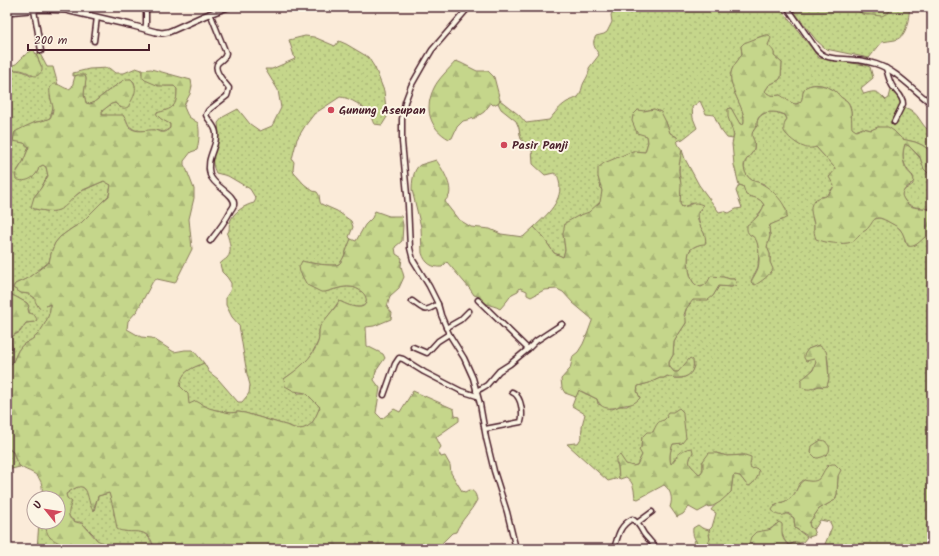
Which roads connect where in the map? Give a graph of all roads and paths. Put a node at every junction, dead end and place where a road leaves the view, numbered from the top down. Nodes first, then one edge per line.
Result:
1 (146, 7) edge
2 (228, 7) edge
3 (469, 7) edge
4 (787, 7) edge
5 (66, 8) edge
6 (34, 10) junction
7 (7, 12) edge
8 (210, 13) junction
9 (97, 17) junction
10 (145, 29) junction
11 (94, 41) dead end
12 (41, 51) dead end
13 (886, 68) junction
14 (932, 104) edge
15 (894, 122) dead end
16 (210, 240) dead end
17 (478, 300) dead end
18 (412, 301) dead end
19 (438, 304) junction
20 (470, 311) dead end
21 (562, 324) dead end
22 (446, 328) junction
23 (449, 334) junction
24 (413, 347) dead end
25 (528, 349) junction
26 (512, 392) dead end
27 (477, 393) junction
28 (384, 395) dead end
29 (485, 429) junction
30 (652, 512) dead end
31 (637, 523) junction
32 (516, 549) edge
33 (614, 549) edge
34 (657, 549) edge

1 - 10 street
2 - 8 main road
3 - 19 street
4 - 13 street
5 - 6 main road
5 - 9 main road
6 - 7 main road
6 - 12 street
8 - 10 main road
8 - 16 street
9 - 10 main road
9 - 11 street
13 - 14 street
13 - 15 street
17 - 25 street
18 - 19 street
19 - 22 street
20 - 22 street
21 - 25 street
22 - 23 street
23 - 24 street
23 - 27 street
25 - 27 street
26 - 29 street
27 - 28 street
27 - 29 street
29 - 32 street
30 - 31 street
31 - 33 street
31 - 34 street

